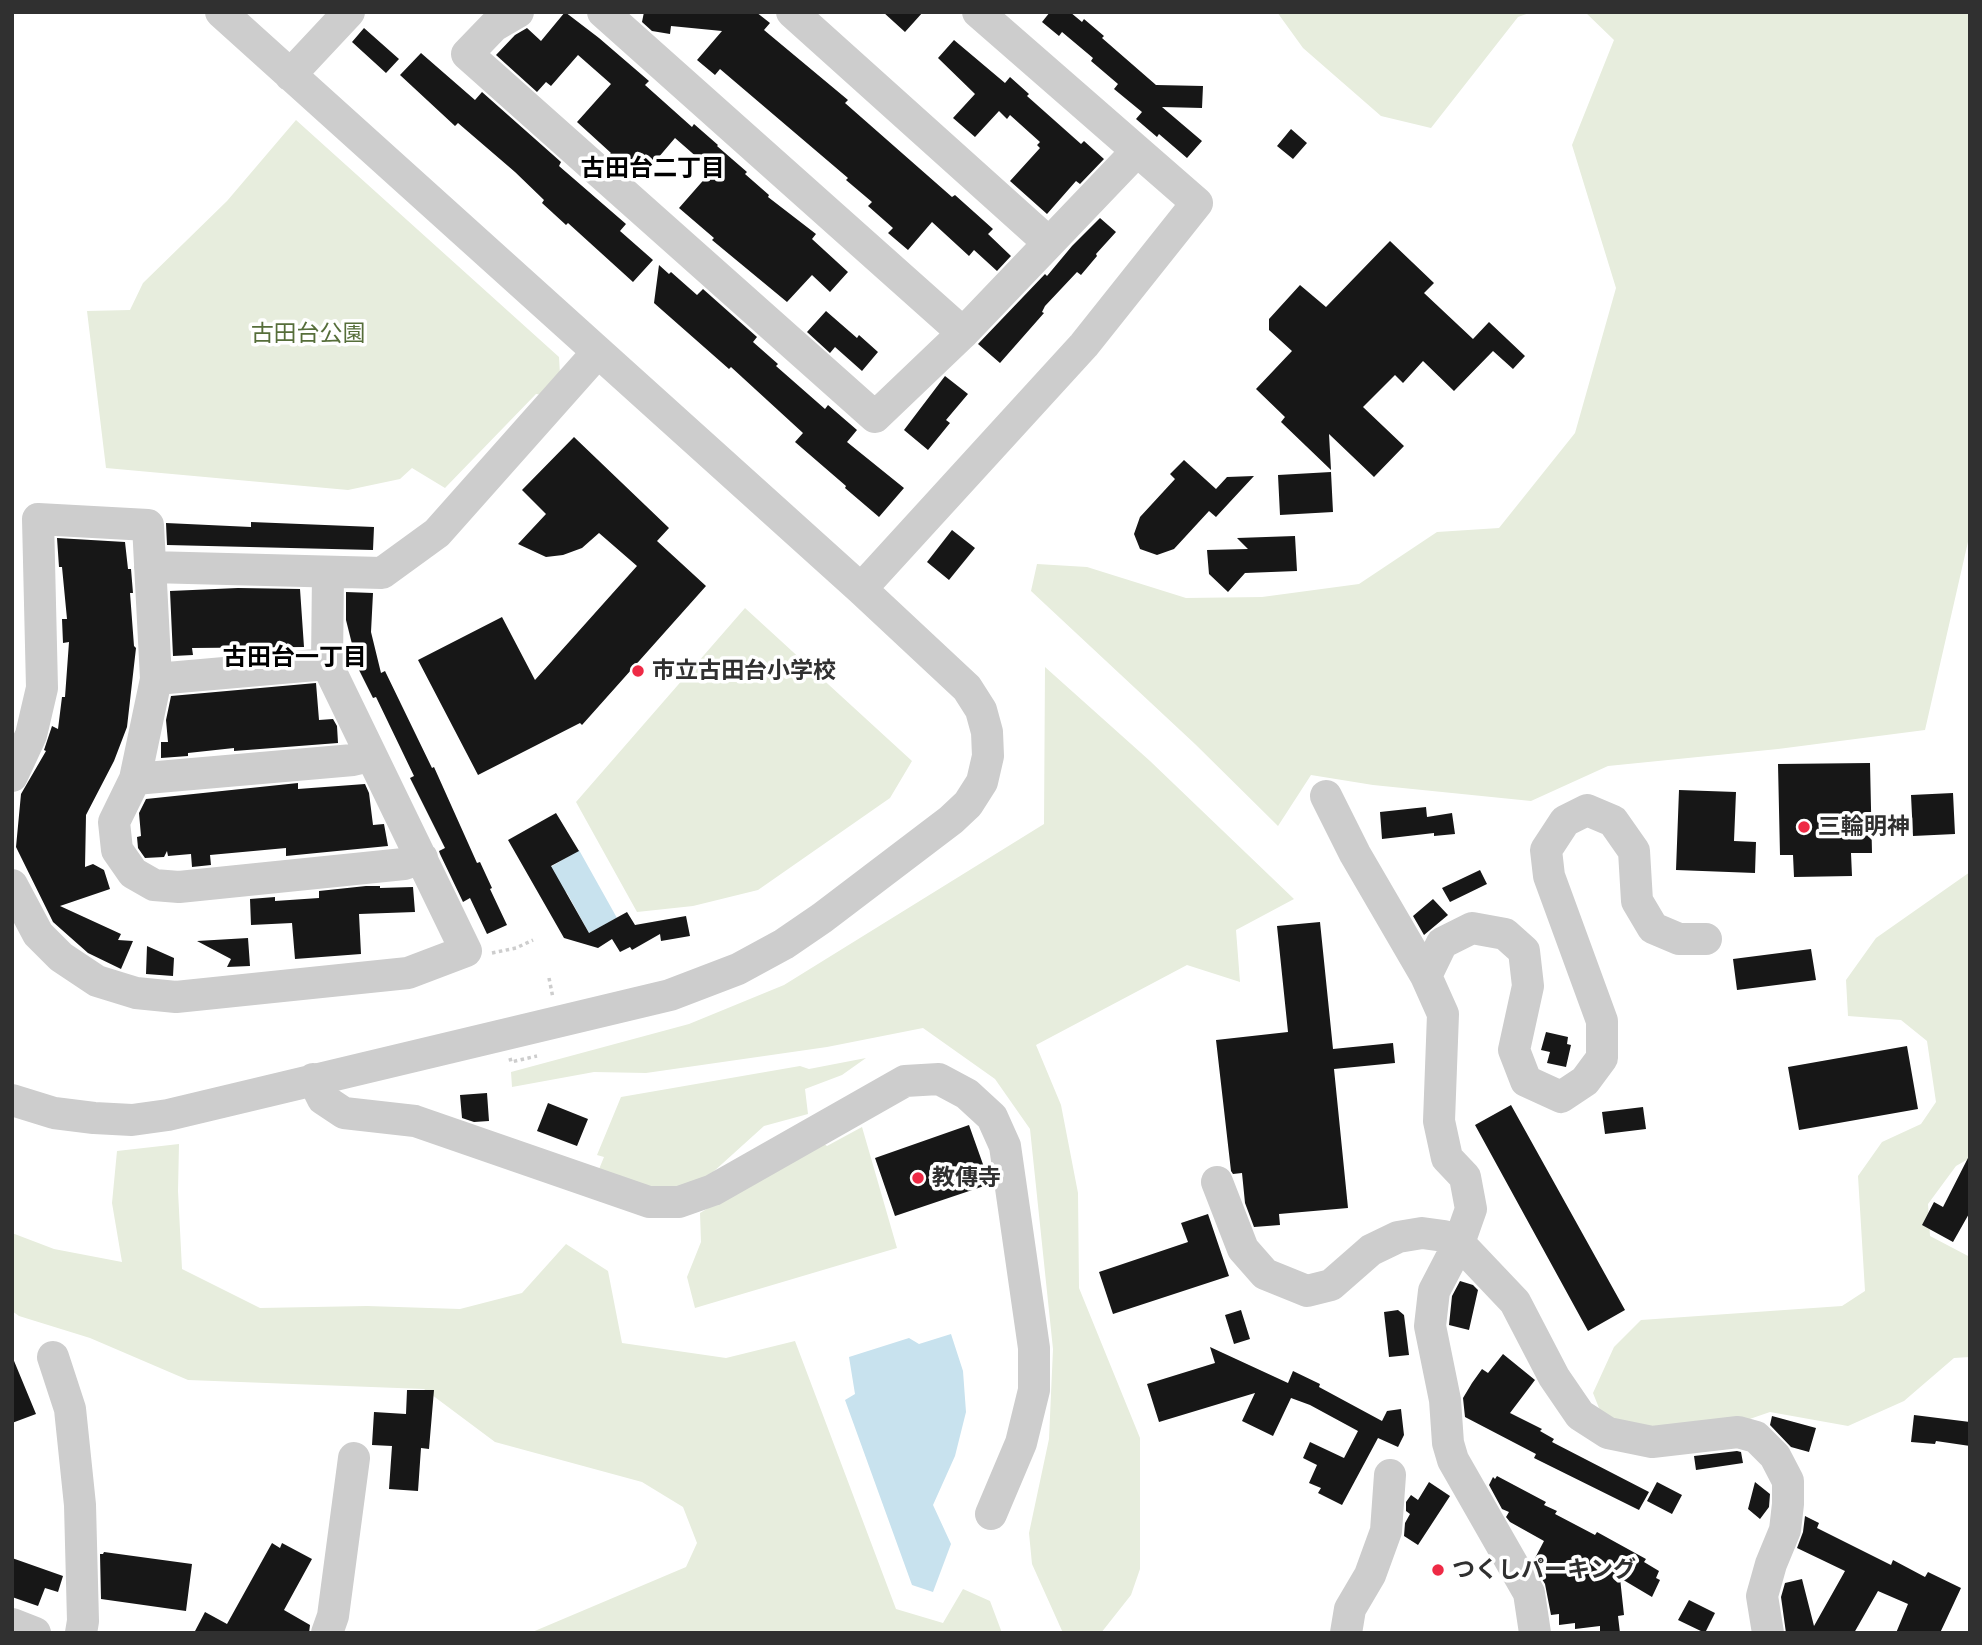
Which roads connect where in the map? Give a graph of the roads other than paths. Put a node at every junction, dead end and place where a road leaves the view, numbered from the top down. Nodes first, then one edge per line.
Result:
1 (221, 12) edge
2 (349, 12) edge
3 (519, 12) edge
4 (603, 12) edge
5 (792, 12) edge
6 (978, 12) edge
7 (290, 75) junction
8 (1136, 152) junction
9 (1049, 243) junction
10 (963, 333) junction
11 (597, 353) junction
12 (150, 567) junction
13 (328, 572) junction
14 (861, 589) junction
15 (327, 664) junction
16 (156, 679) junction
17 (370, 756) junction
18 (12, 776) edge
19 (135, 779) junction
20 (1326, 796) dead end
21 (422, 858) junction
22 (12, 885) edge
23 (1706, 939) dead end
24 (1426, 976) junction
25 (313, 1079) junction
26 (12, 1100) edge
27 (1217, 1182) dead end
28 (1459, 1243) junction
29 (52, 1357) dead end
30 (354, 1458) dead end
31 (1390, 1475) dead end
32 (990, 1514) dead end
33 (12, 1624) edge
34 (35, 1633) edge
35 (81, 1633) edge
36 (327, 1633) edge
37 (1346, 1633) edge
38 (1535, 1633) edge
39 (1768, 1633) edge

1 - 7 street
2 - 7 street
3 - 10 street
4 - 10 street
5 - 9 street
6 - 8 street
7 - 11 street
8 - 9 street
8 - 14 street
9 - 10 street
11 - 13 street
11 - 14 street
12 - 13 street
12 - 16 street
12 - 18 street
13 - 15 street
14 - 25 street
15 - 16 street
15 - 17 street
16 - 19 street
17 - 19 street
17 - 21 street
19 - 21 street
20 - 24 street
21 - 22 street
23 - 24 street
24 - 28 street
25 - 26 street
25 - 32 street
27 - 28 street
28 - 38 street
28 - 39 street
29 - 35 street
30 - 36 street
31 - 37 street
33 - 34 street

